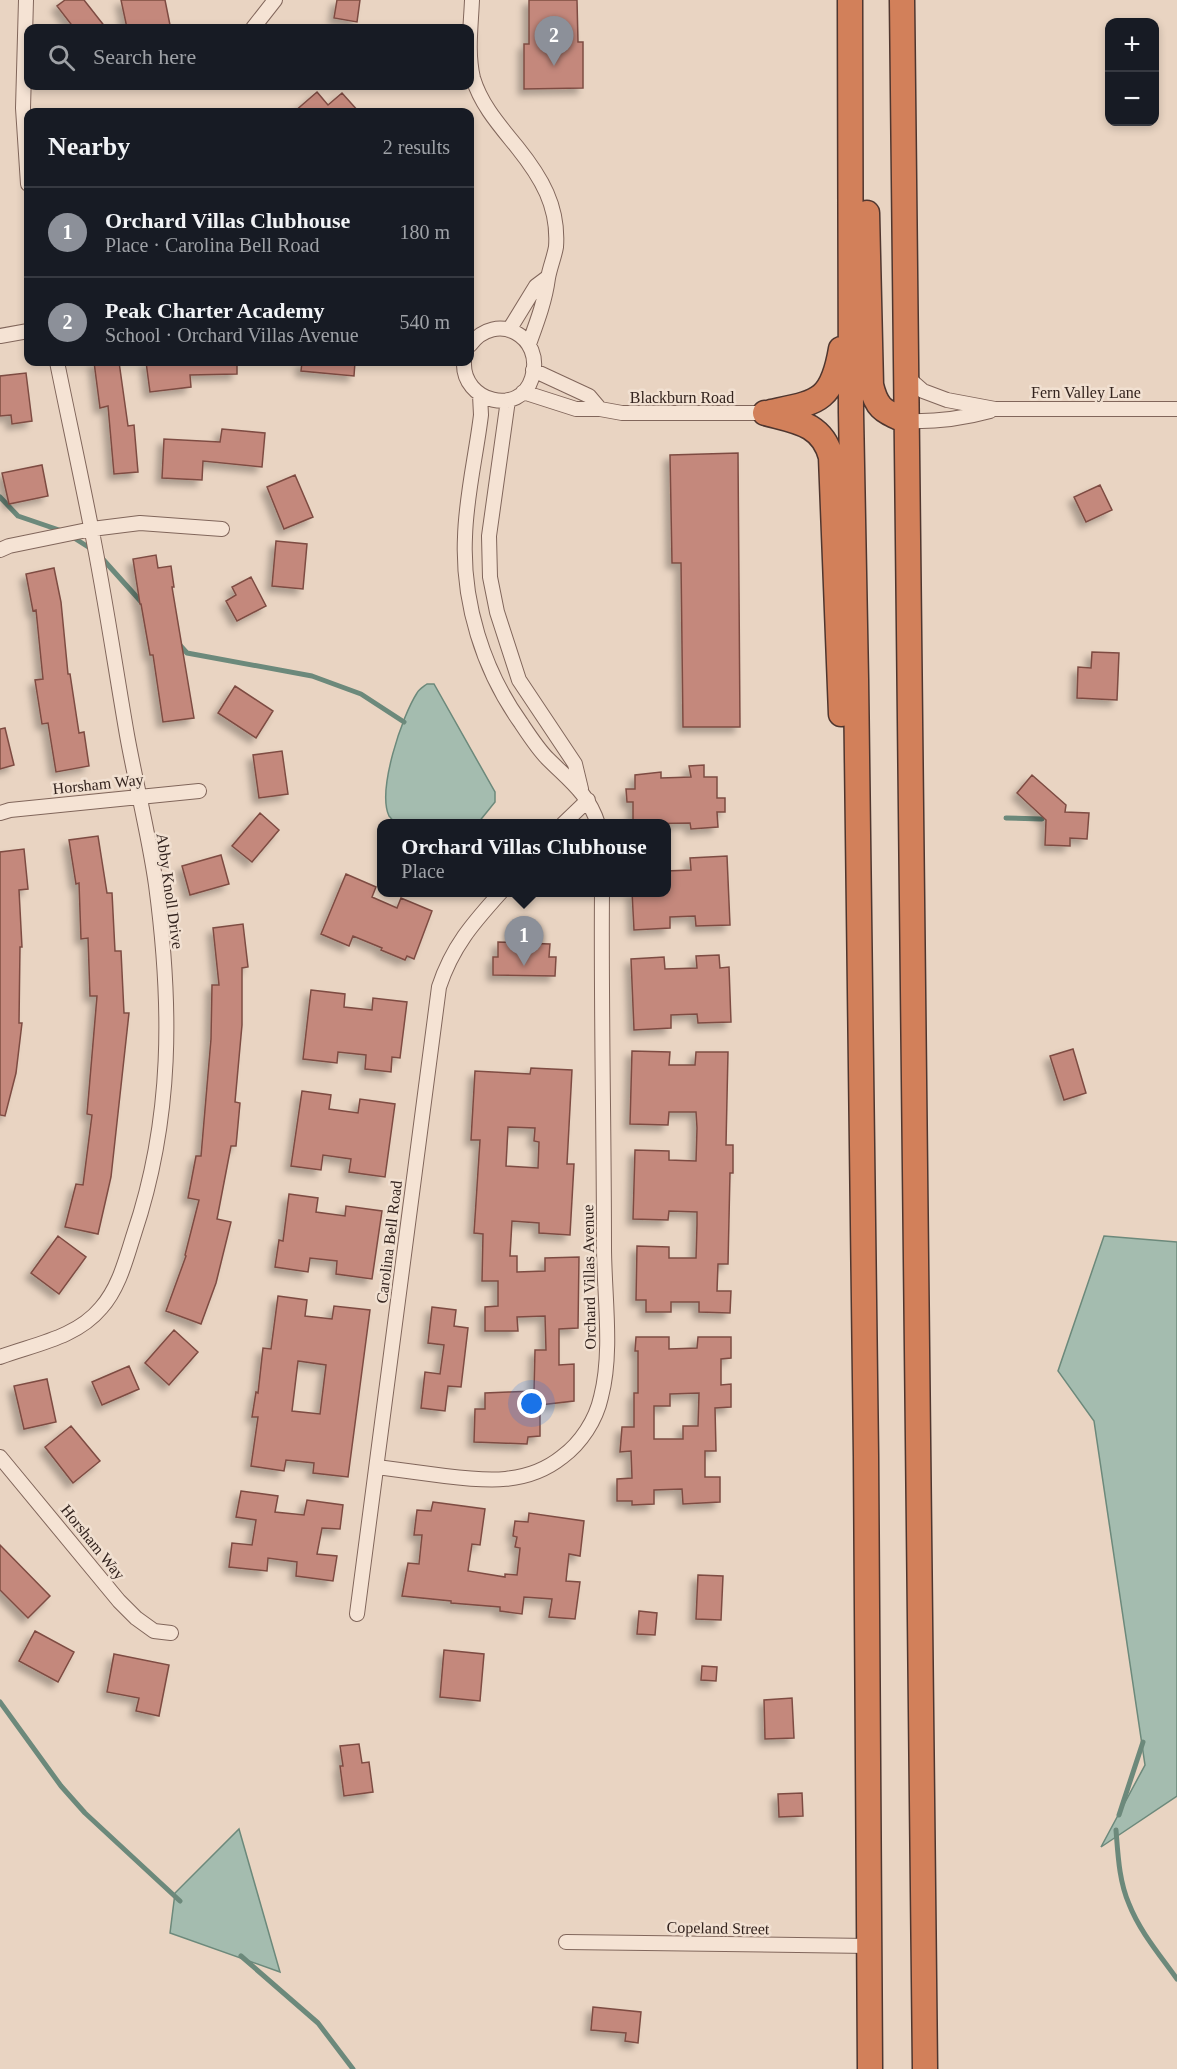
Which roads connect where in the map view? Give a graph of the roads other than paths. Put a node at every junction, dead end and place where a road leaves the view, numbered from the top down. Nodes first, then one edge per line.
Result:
1 (26, 0) edge
2 (275, 0) edge
3 (472, 0) edge
4 (850, 0) edge
5 (902, 0) edge
6 (26, 24) edge
7 (259, 24) edge
8 (472, 24) edge
9 (852, 70) junction
10 (474, 75) edge
11 (26, 90) edge
12 (25, 108) edge
13 (549, 277) junction
14 (851, 289) junction
15 (509, 330) junction
16 (24, 332) edge
17 (0, 336) edge
18 (474, 339) edge
19 (529, 344) junction
20 (58, 366) edge
21 (464, 366) edge
22 (533, 370) junction
23 (906, 376) junction
24 (523, 392) junction
25 (480, 395) junction
26 (508, 400) junction
27 (600, 409) junction
28 (995, 409) junction
29 (1177, 409) edge
30 (765, 413) junction
31 (906, 421) junction
32 (92, 529) junction
33 (222, 529) dead end
34 (0, 550) edge
35 (506, 644) junction
36 (484, 653) junction
37 (199, 791) dead end
38 (584, 795) junction
39 (138, 796) junction
40 (0, 813) edge
41 (567, 819) edge
42 (596, 819) edge
43 (497, 897) edge
44 (602, 897) edge
45 (860, 1008) junction
46 (0, 1357) edge
47 (0, 1457) edge
48 (377, 1467) junction
49 (357, 1614) dead end
50 (171, 1633) dead end
51 (566, 1942) dead end
52 (869, 1946) junction
53 (870, 2069) edge
54 (925, 2069) edge

1 - 6 street
2 - 7 street
3 - 8 street
4 - 9 highway
5 - 23 highway
9 - 14 highway
9 - 31 highway
10 - 13 street
11 - 12 street
13 - 15 street
13 - 19 street
14 - 30 highway
14 - 45 highway
15 - 18 street
15 - 19 street
16 - 17 street
19 - 22 street
20 - 32 street, Abby Knoll Drive
21 - 25 street
22 - 24 street
22 - 27 street
23 - 28 street, Fern Valley Lane
23 - 31 highway
24 - 26 street
24 - 27 street, Blackburn Road
25 - 26 street
25 - 36 street
26 - 35 street
27 - 30 street, Blackburn Road
28 - 29 street, Fern Valley Lane
28 - 31 street, Fern Valley Lane
30 - 45 highway
31 - 54 highway
32 - 33 street
32 - 34 street
32 - 39 street, Abby Knoll Drive
35 - 36 street
35 - 38 street
36 - 38 street
37 - 39 street, Horsham Way
38 - 41 street
38 - 42 street
39 - 40 street, Horsham Way
39 - 46 street, Abby Knoll Drive
43 - 48 street, Carolina Bell Road
44 - 48 street, Orchard Villas Avenue
45 - 52 highway
47 - 50 street, Horsham Way
48 - 49 street, Carolina Bell Road
51 - 52 street, Copeland Street
52 - 53 highway

